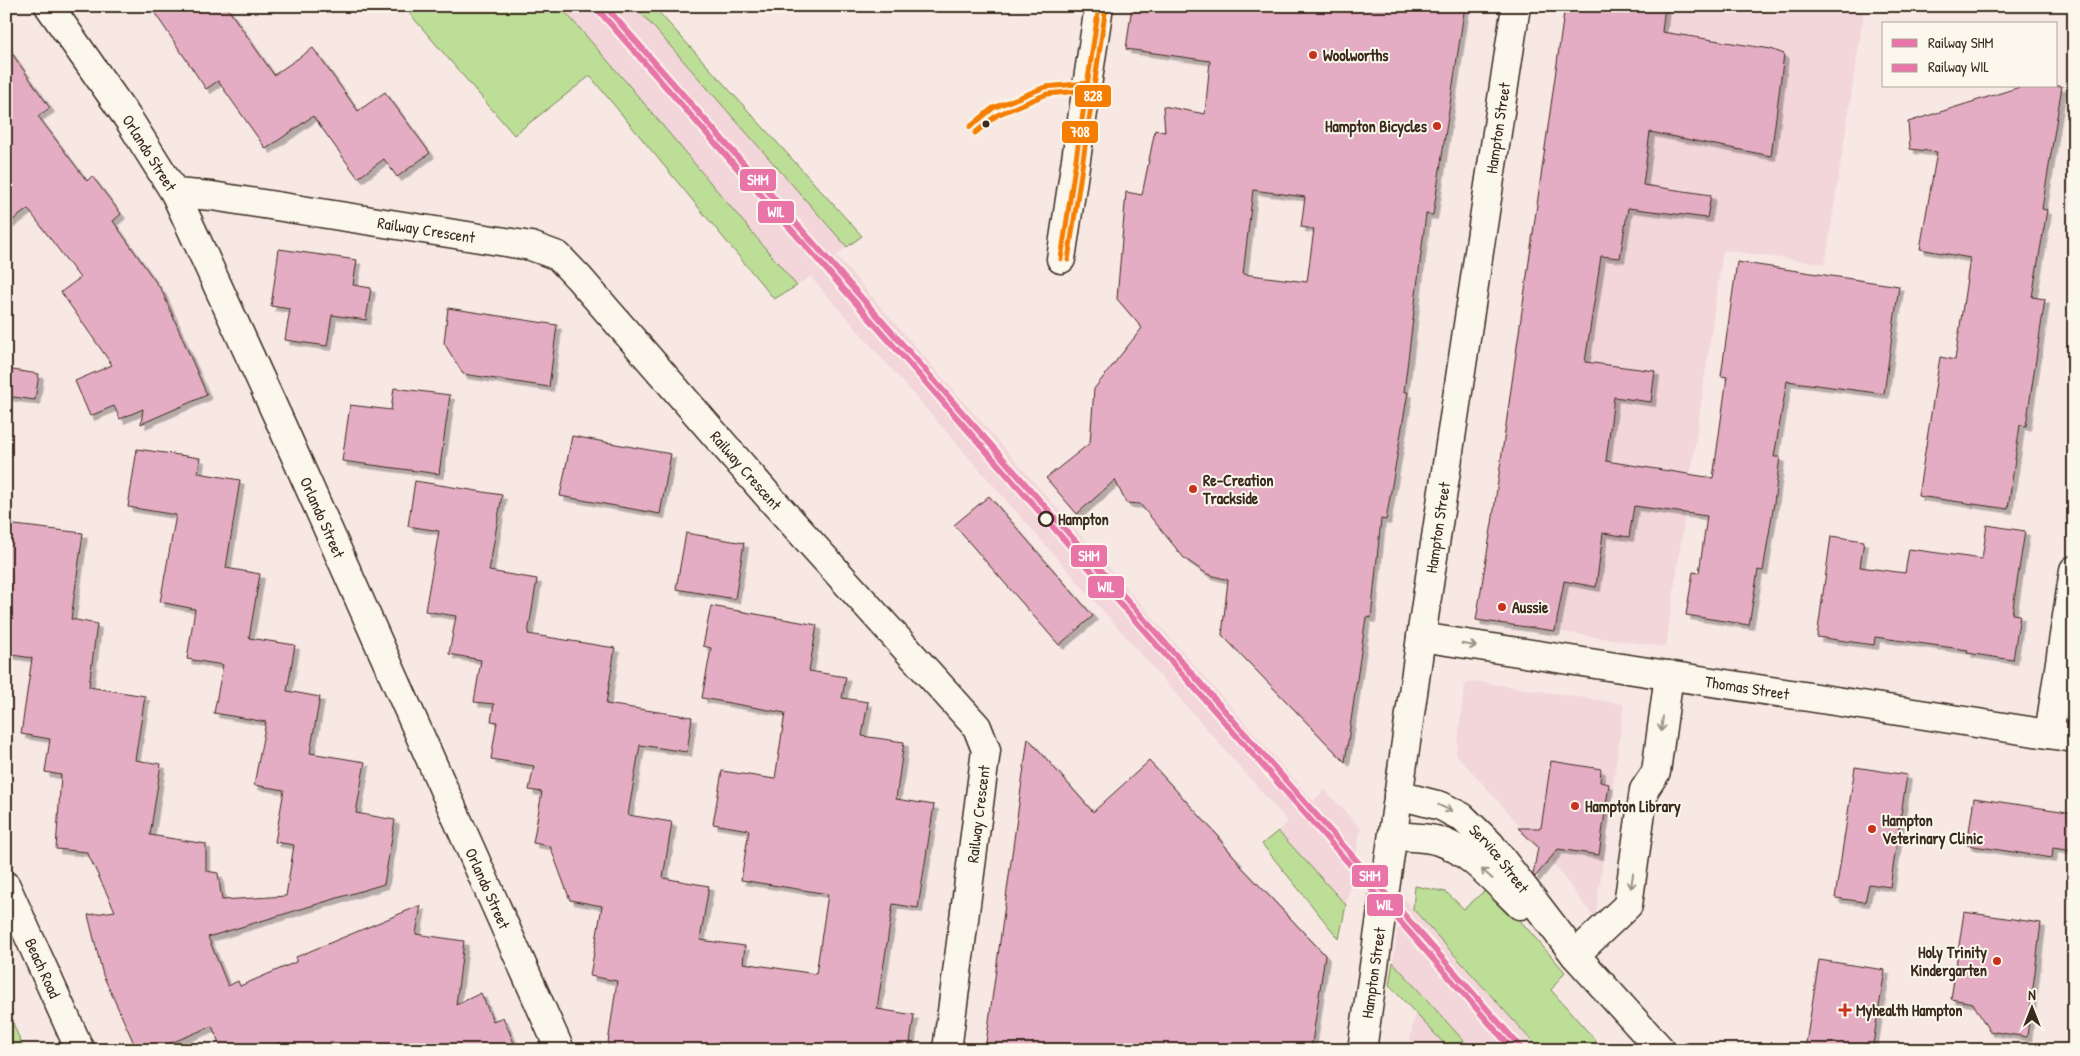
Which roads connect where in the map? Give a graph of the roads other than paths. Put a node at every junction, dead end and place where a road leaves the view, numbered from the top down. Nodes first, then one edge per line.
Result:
1 (48, 6) edge
2 (1099, 6) edge
3 (1516, 6) edge
4 (175, 193) junction
5 (1061, 259) dead end
6 (2074, 570) edge
7 (1421, 637) junction
8 (1669, 675) junction
9 (2062, 736) edge
10 (1398, 795) junction
11 (1393, 836) junction
12 (6, 886) edge
13 (1575, 954) junction
14 (80, 1050) edge
15 (560, 1050) edge
16 (947, 1050) edge
17 (1362, 1050) edge
18 (1661, 1050) edge

1 - 4 street, Orlando Street
2 - 5 street
3 - 7 street, Hampton Street
4 - 15 street, Orlando Street
4 - 16 street, Railway Crescent
6 - 9 street
7 -> 8 street, Thomas Street
7 - 10 street, Hampton Street
8 - 9 street, Thomas Street
8 -> 13 street
10 - 11 street, Hampton Street
10 -> 13 street, Service Street
13 -> 11 street, Service Street
11 - 17 street, Hampton Street
12 - 14 street, Beach Road
13 - 18 street, Service Street

